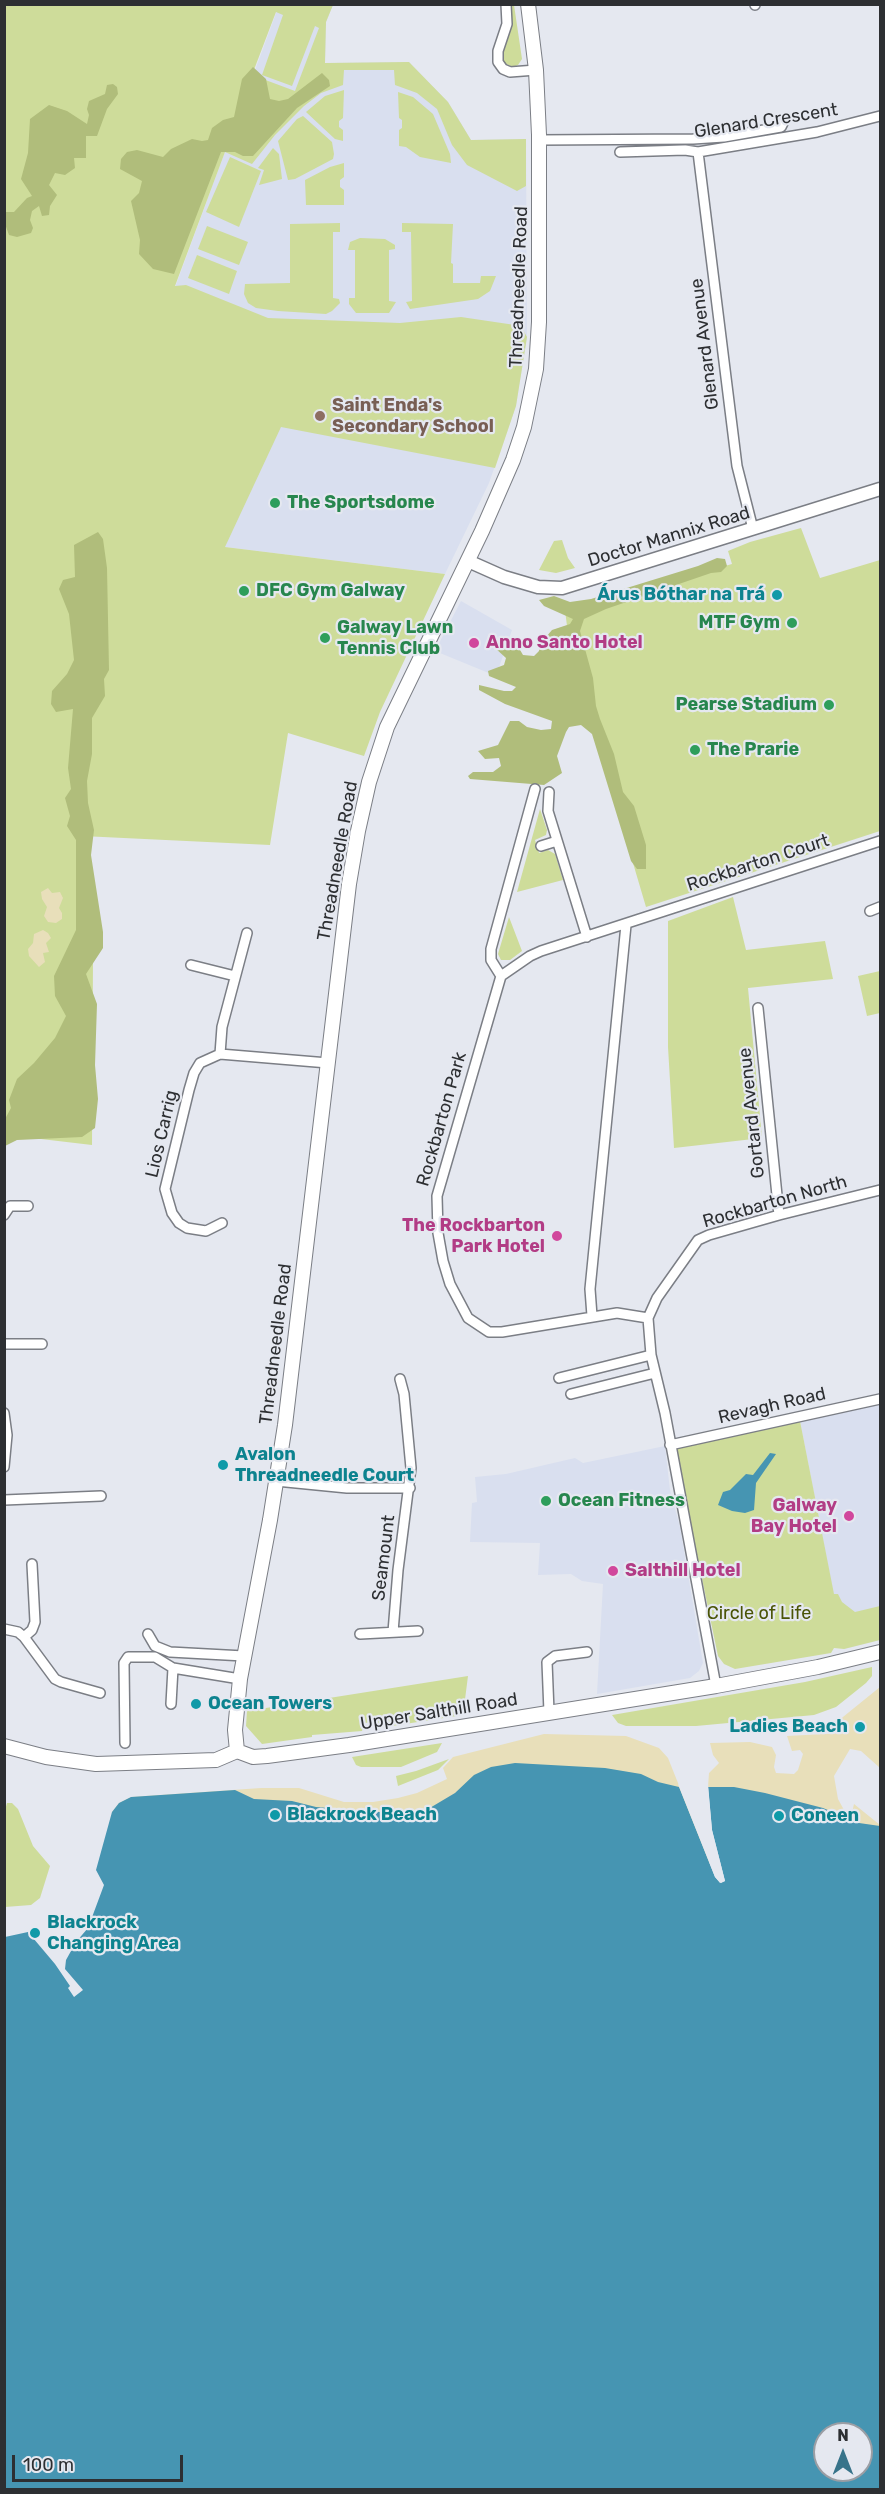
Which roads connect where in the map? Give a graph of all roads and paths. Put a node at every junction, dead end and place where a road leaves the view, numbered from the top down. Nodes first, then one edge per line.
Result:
1 (506, 4) edge
2 (528, 4) edge
3 (536, 70) junction
4 (880, 116) edge
5 (784, 118) dead end
6 (539, 140) junction
7 (620, 152) dead end
8 (698, 152) junction
9 (880, 489) edge
10 (753, 530) junction
11 (468, 561) junction
12 (535, 789) dead end
13 (549, 792) dead end
14 (557, 841) junction
15 (880, 841) edge
16 (541, 846) dead end
17 (880, 907) edge
18 (870, 911) dead end
19 (626, 925) junction
20 (247, 933) dead end
21 (587, 937) junction
22 (191, 965) dead end
23 (235, 976) junction
24 (501, 976) junction
25 (758, 1008) dead end
26 (220, 1054) junction
27 (328, 1063) junction
28 (880, 1190) edge
29 (28, 1206) dead end
30 (4, 1215) edge
31 (779, 1215) junction
32 (222, 1223) dead end
33 (592, 1316) junction
34 (648, 1318) junction
35 (4, 1344) edge
36 (42, 1344) dead end
37 (651, 1355) junction
38 (655, 1373) junction
39 (559, 1378) dead end
40 (400, 1379) dead end
41 (571, 1394) dead end
42 (880, 1399) edge
43 (4, 1413) edge
44 (670, 1445) junction
45 (4, 1467) edge
46 (276, 1481) junction
47 (410, 1488) junction
48 (101, 1496) dead end
49 (4, 1500) edge
50 (32, 1564) dead end
51 (4, 1629) edge
52 (418, 1631) dead end
53 (393, 1632) junction
54 (148, 1634) dead end
55 (360, 1634) dead end
56 (24, 1637) junction
57 (587, 1652) dead end
58 (880, 1652) edge
59 (244, 1656) junction
60 (173, 1668) junction
61 (240, 1679) junction
62 (716, 1686) junction
63 (100, 1693) dead end
64 (171, 1704) dead end
65 (549, 1712) junction
66 (125, 1743) dead end
67 (4, 1746) edge
68 (237, 1751) junction

1 - 3 street
2 - 3 main road, Threadneedle Road
3 - 6 main road, Threadneedle Road
4 - 8 street, Glenard Crescent
5 - 6 street
6 - 11 main road, Threadneedle Road
7 - 8 street, Glenard Crescent
8 - 10 street, Glenard Avenue
9 - 10 street, Doctor Mannix Road
10 - 11 street, Doctor Mannix Road
11 - 27 main road, Threadneedle Road
12 - 24 street
13 - 14 street
14 - 16 street
14 - 21 street
15 - 19 street, Rockbarton Court
17 - 18 street
19 - 21 street
19 - 33 street
20 - 23 street
21 - 24 street
22 - 23 street
23 - 26 street
24 - 33 street, Rockbarton Park
25 - 31 street, Gortard Avenue
26 - 27 street
26 - 32 street, Lios Carrig
27 - 46 main road, Threadneedle Road
28 - 31 street, Rockbarton North
29 - 30 street
31 - 34 street, Rockbarton North
33 - 34 street, Rockbarton Park
34 - 37 street
35 - 36 street
37 - 38 street
37 - 39 street
38 - 41 street
38 - 44 street
40 - 47 street, Seamount
42 - 44 street, Revagh Road
43 - 45 street
44 - 62 street
46 - 47 street, Seamount
46 - 59 main road, Threadneedle Road
47 - 53 street, Seamount
48 - 49 street
50 - 56 street
51 - 56 street
52 - 53 street
53 - 55 street
54 - 59 street
56 - 63 street
57 - 65 street
58 - 62 main road, Upper Salthill Road
59 - 61 main road, Threadneedle Road
60 - 61 street
60 - 64 street
60 - 66 street
61 - 68 main road, Threadneedle Road
62 - 65 main road, Upper Salthill Road
65 - 68 main road, Upper Salthill Road
67 - 68 main road, Upper Salthill Road

